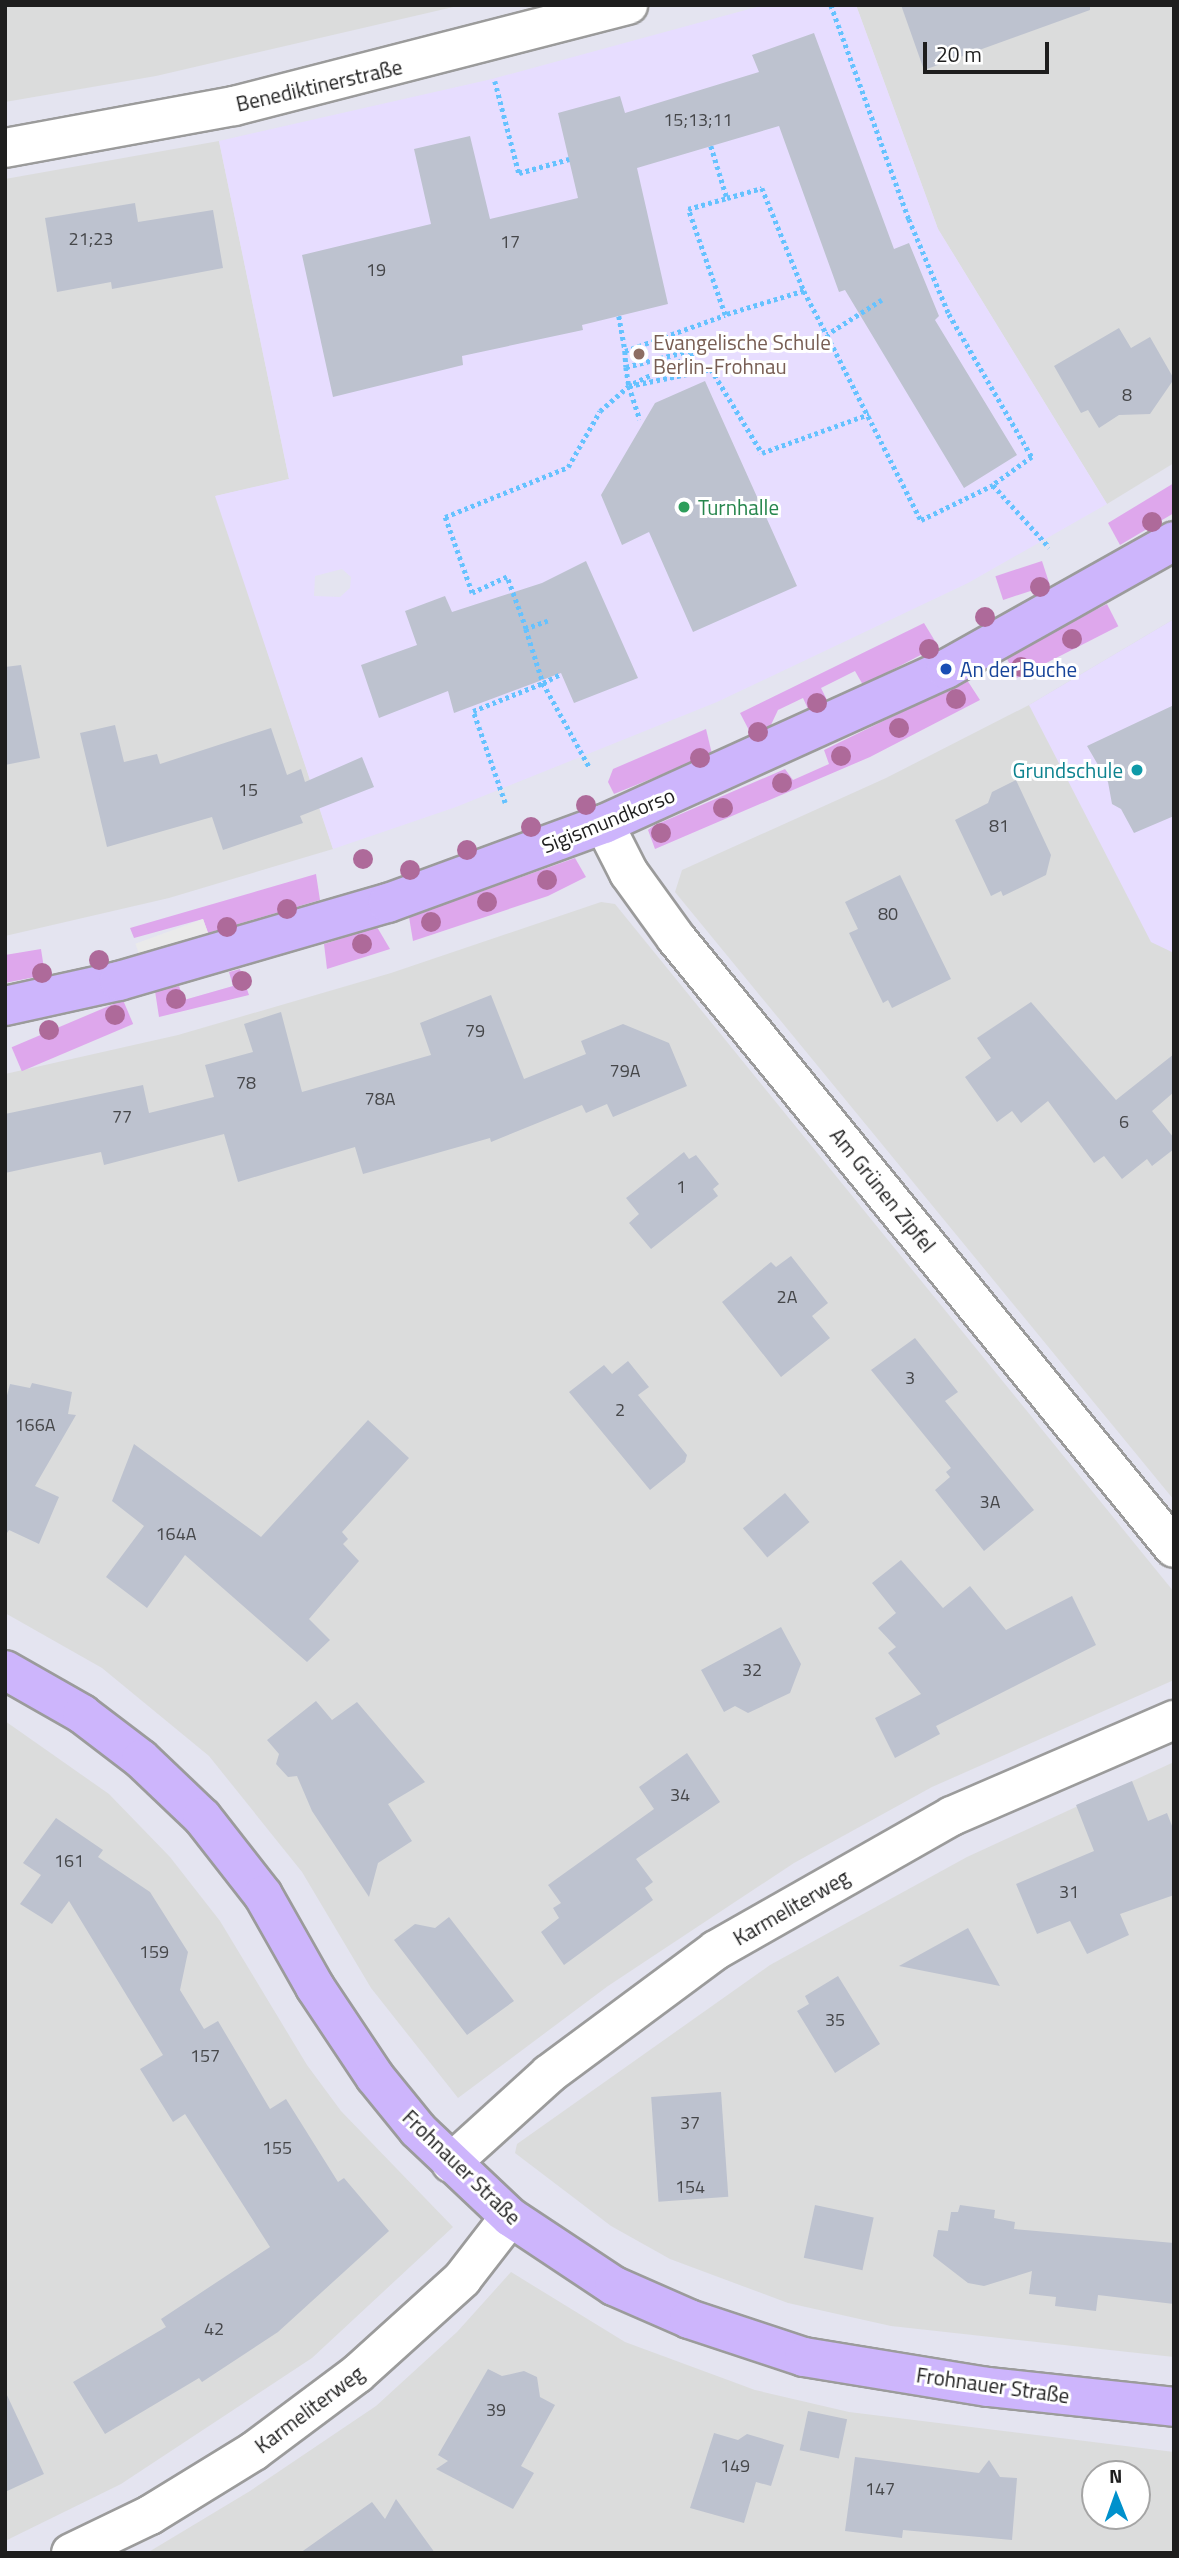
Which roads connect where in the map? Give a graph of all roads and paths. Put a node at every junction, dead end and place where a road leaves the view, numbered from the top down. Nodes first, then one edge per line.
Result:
1 (628, 5) edge
2 (831, 5) edge
3 (492, 70) dead end
4 (711, 146) dead end
5 (5, 148) edge
6 (569, 159) dead end
7 (727, 198) junction
8 (804, 291) junction
9 (883, 300) dead end
10 (725, 315) junction
11 (619, 316) dead end
12 (827, 334) junction
13 (625, 351) junction
14 (626, 367) junction
15 (629, 386) junction
16 (869, 414) junction
17 (640, 419) dead end
18 (993, 485) junction
19 (1174, 541) edge
20 (1049, 547) dead end
21 (548, 621) dead end
22 (526, 629) junction
23 (561, 674) dead end
24 (543, 683) junction
25 (590, 768) dead end
26 (505, 803) dead end
27 (604, 824) junction
28 (5, 1006) edge
29 (1174, 1548) edge
30 (5, 1670) edge
31 (1174, 1720) edge
32 (451, 2163) junction
33 (510, 2217) junction
34 (1174, 2407) edge
35 (71, 2553) edge

1 - 5 street, Benediktinerstraße
2 - 18 path
3 - 6 path
4 - 7 path
7 - 8 path
7 - 10 path
8 - 10 path
8 - 12 path
9 - 12 path
10 - 13 path
11 - 13 path
12 - 16 path
13 - 14 path
14 - 15 path
14 - 15 path
15 - 16 path
15 - 17 path
15 - 22 path
16 - 18 path
18 - 20 path
19 - 27 street, Sigismundkorso
21 - 22 path
22 - 24 path
23 - 24 path
24 - 25 path
24 - 26 path
27 - 28 street, Sigismundkorso
27 - 29 street, Am Grünen Zipfel
30 - 32 street, Frohnauer Straße
31 - 32 street, Karmeliterweg
32 - 33 street, Frohnauer Straße
33 - 34 street, Frohnauer Straße
33 - 35 street, Karmeliterweg

